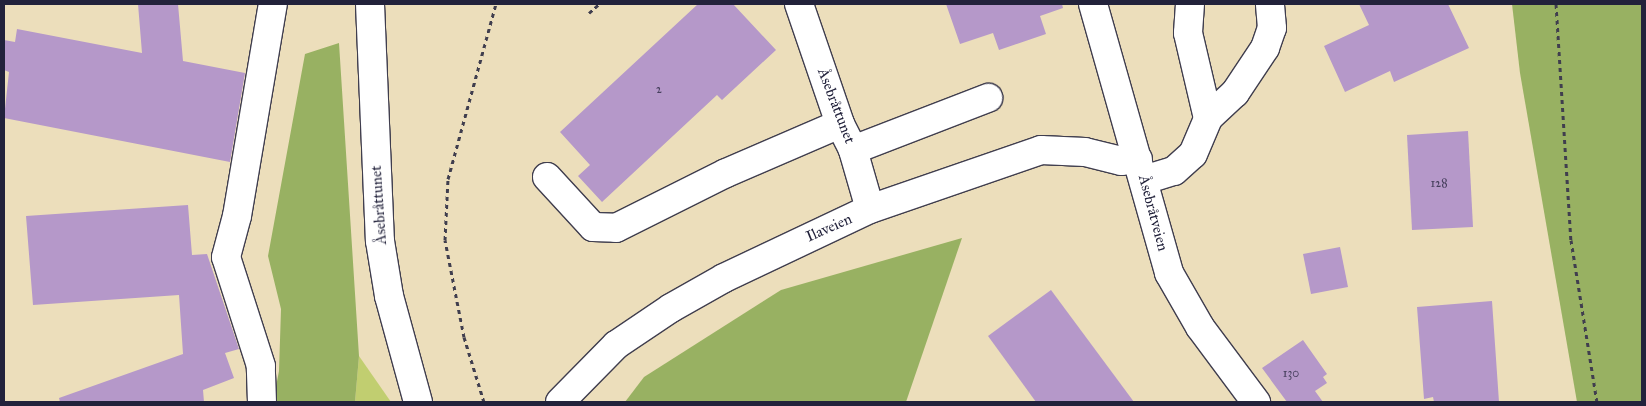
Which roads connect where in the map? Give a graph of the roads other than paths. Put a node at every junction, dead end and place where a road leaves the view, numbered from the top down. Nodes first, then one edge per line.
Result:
1 (272, 4) edge
2 (370, 4) edge
3 (799, 4) edge
4 (1094, 4) edge
5 (1190, 4) edge
6 (1270, 4) edge
7 (988, 98) dead end
8 (1208, 118) junction
9 (840, 124) junction
10 (853, 150) junction
11 (1141, 170) junction
12 (547, 177) dead end
13 (870, 209) junction
14 (262, 402) edge
15 (418, 402) edge
16 (560, 402) edge
17 (1256, 402) edge

1 - 14 street
2 - 15 street, Åsebråttunet
3 - 9 street, Åsebråttunet
4 - 11 street, Åsebråtveien
5 - 8 street
6 - 8 street
7 - 10 street
8 - 11 street, Ilaveien
9 - 10 street, Åsebråttunet
9 - 12 street
10 - 13 street, Åsebråttunet
11 - 13 street, Ilaveien
11 - 17 street, Åsebråtveien
13 - 16 street, Ilaveien

